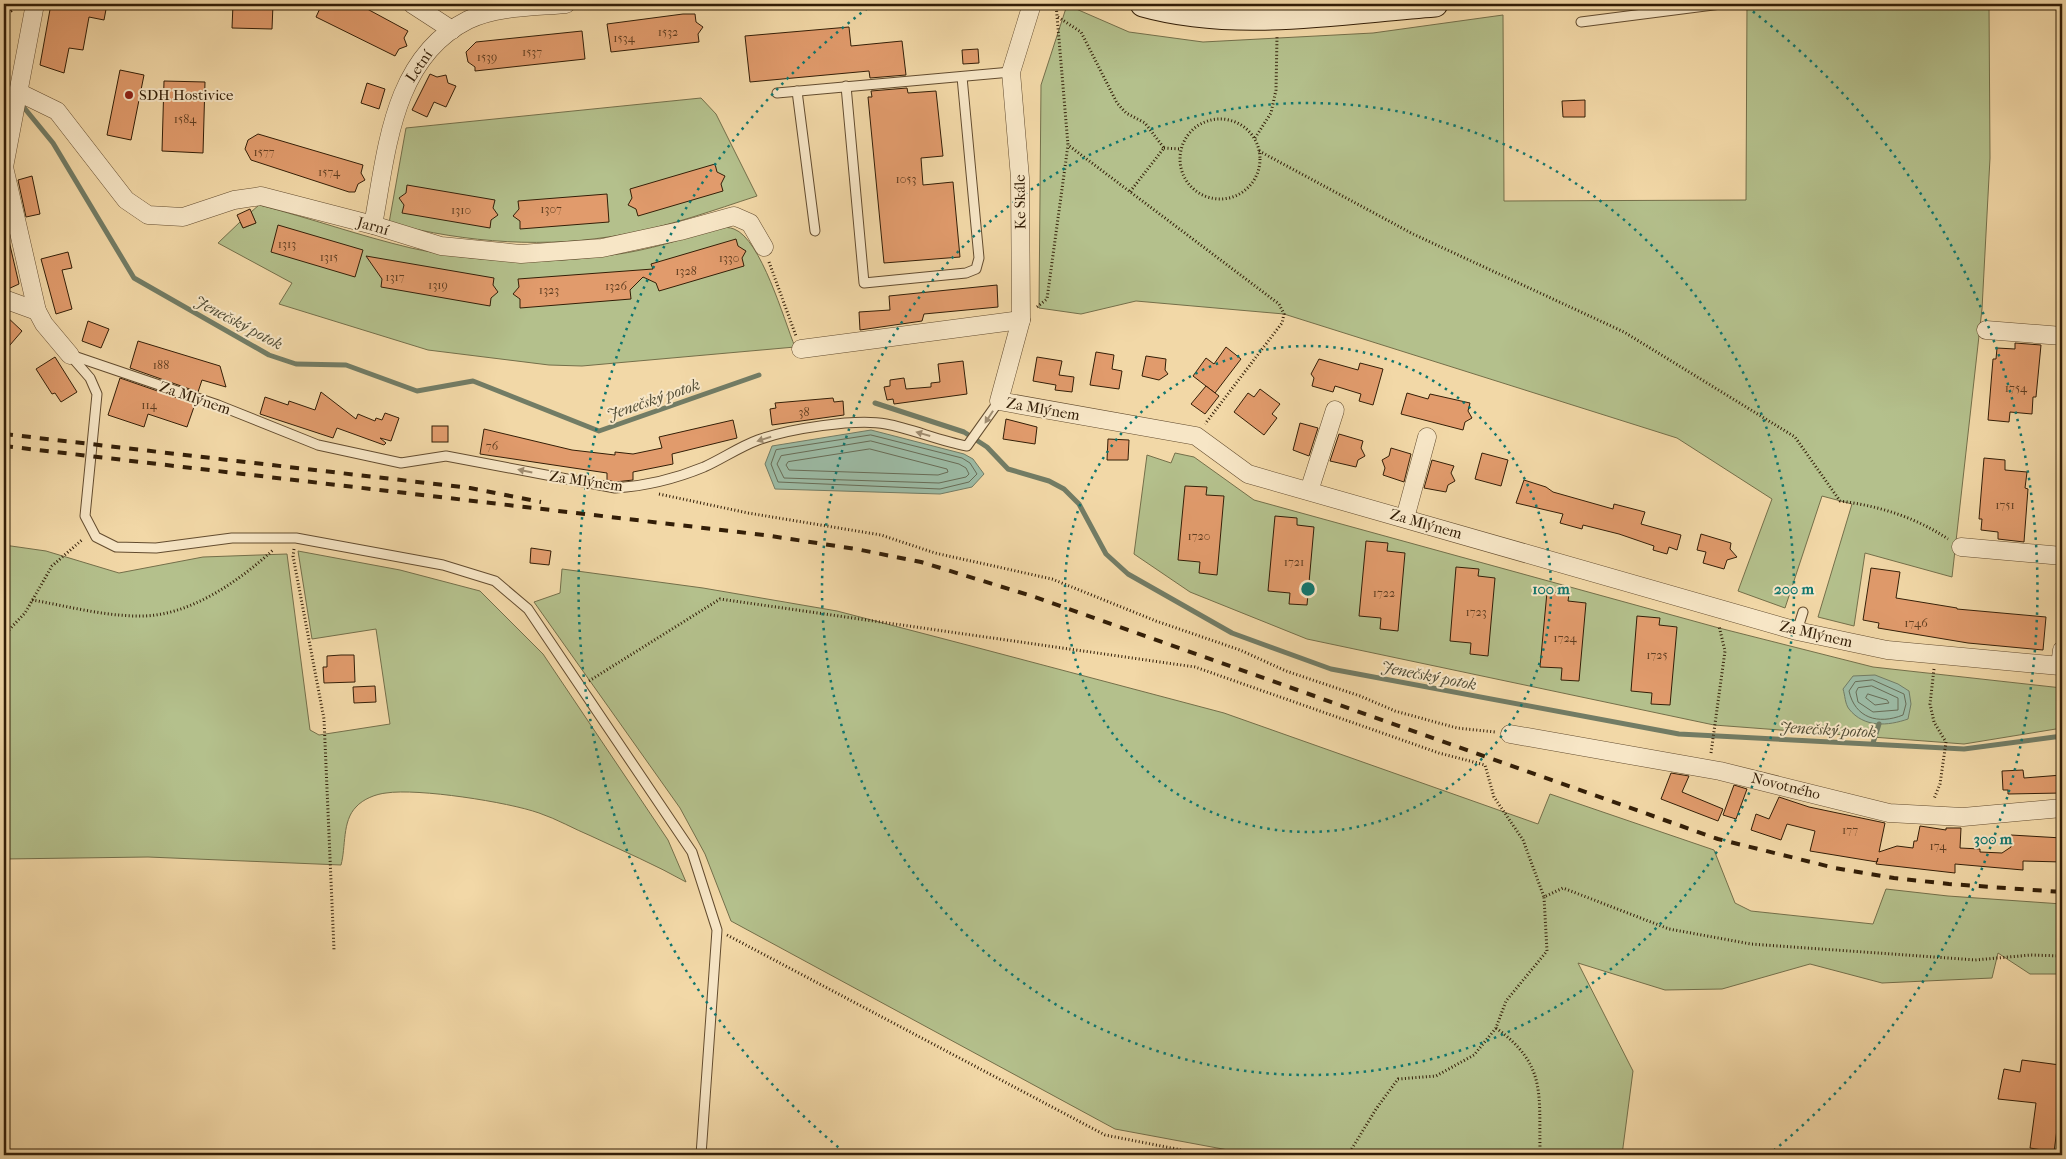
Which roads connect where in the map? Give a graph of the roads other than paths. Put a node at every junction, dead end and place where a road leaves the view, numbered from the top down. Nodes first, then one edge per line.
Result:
1 (36, 4) edge
2 (412, 4) edge
3 (566, 4) edge
4 (1032, 4) edge
5 (1143, 4) edge
6 (1434, 4) edge
7 (1721, 4) edge
8 (1581, 22) dead end
9 (452, 30) junction
10 (1012, 72) junction
11 (962, 77) junction
12 (846, 86) junction
13 (797, 91) junction
14 (776, 92) dead end
15 (18, 93) junction
16 (5, 142) edge
17 (373, 225) junction
18 (815, 232) dead end
19 (764, 247) road end
20 (4, 299) edge
21 (37, 311) junction
22 (1021, 320) junction
23 (1986, 330) dead end
24 (2062, 336) edge
25 (801, 349) road end
26 (70, 355) junction
27 (999, 402) junction
28 (1335, 410) dead end
29 (1427, 437) dead end
30 (1309, 491) junction
31 (1404, 518) junction
32 (1961, 547) road end
33 (2062, 556) edge
34 (1803, 612) dead end
35 (1797, 631) junction
36 (2061, 658) edge
37 (1510, 734) road end
38 (2062, 808) edge
39 (700, 1155) edge

1 - 15 street
2 - 9 street
3 - 9 street, Letní
4 - 10 street, Ke Skále
5 - 6 main road
7 - 8 lane
9 - 17 street, Letní
10 - 11 lane
10 - 22 street, Ke Skále
11 - 12 lane
11 - 12 lane
12 - 13 lane
13 - 14 lane
13 - 18 lane
15 - 16 street
15 - 17 street, Jarní
16 - 21 street
17 - 19 street, Jarní
20 - 21 street
21 - 26 street
22 - 25 street
22 - 27 street, Ke Skále
23 - 24 street
27 -> 26 lane, Za Mlýnem
26 - 39 lane
27 - 30 street, Za Mlýnem
28 - 30 street
29 - 31 street
30 - 31 street, Za Mlýnem
31 - 35 street, Za Mlýnem
32 - 33 street
34 - 35 lane
35 - 36 street, Za Mlýnem
37 - 38 street, Novotného

